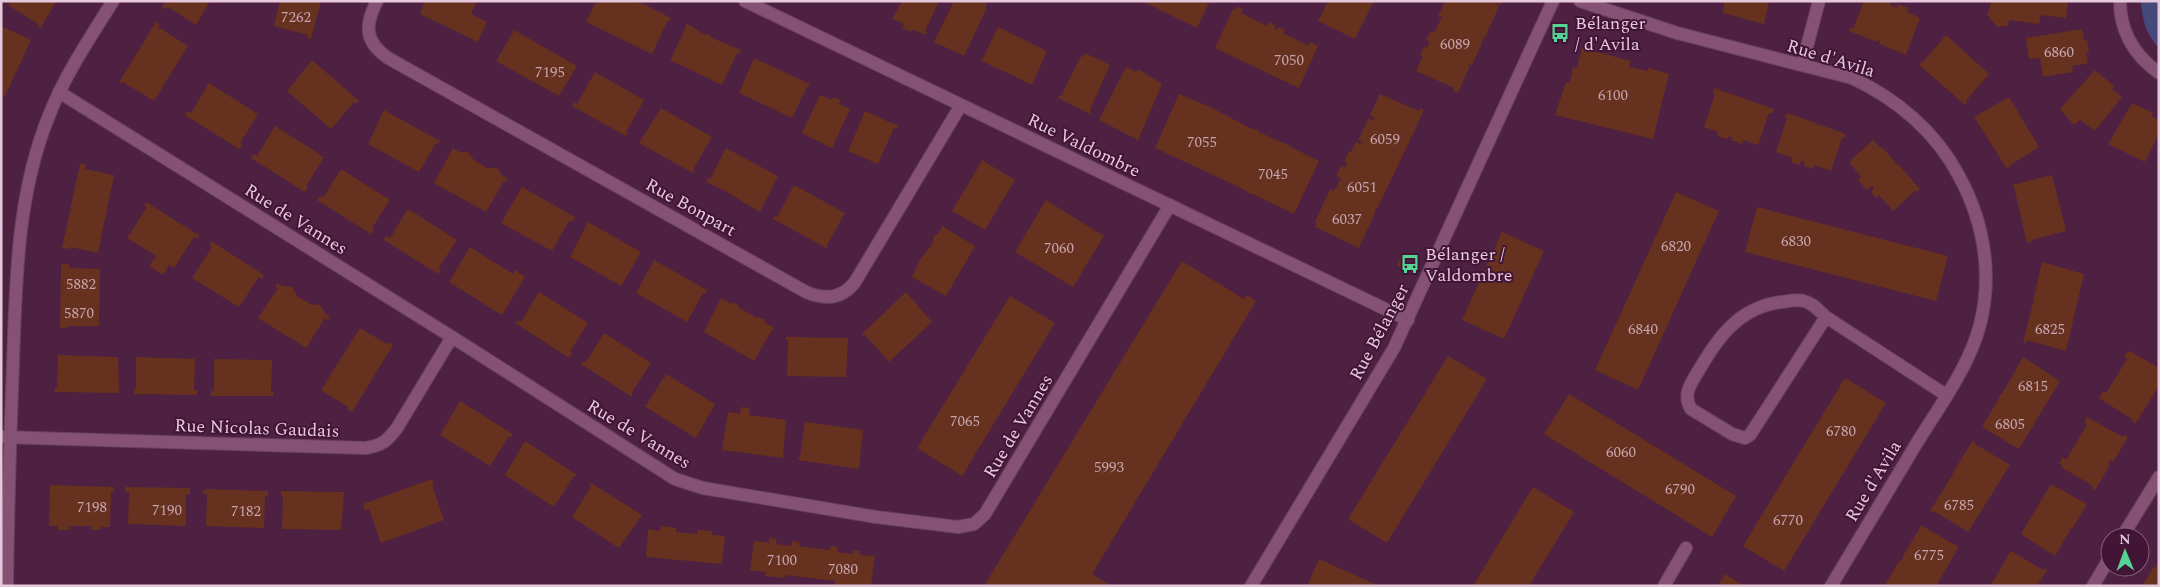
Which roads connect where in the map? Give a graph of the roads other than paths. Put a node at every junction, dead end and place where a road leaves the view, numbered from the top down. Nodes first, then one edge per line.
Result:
1 (113, 1) edge
2 (376, 1) edge
3 (745, 1) edge
4 (1553, 1) edge
5 (1580, 1) edge
6 (1819, 1) edge
7 (2120, 1) edge
8 (1802, 65) junction
9 (2159, 73) edge
10 (59, 92) junction
11 (960, 105) junction
12 (1170, 205) junction
13 (1826, 317) junction
14 (1408, 320) junction
15 (452, 337) junction
16 (1946, 395) junction
17 (6, 437) edge
18 (2159, 477) edge
19 (2128, 527) edge
20 (1686, 548) dead end
21 (2100, 574) edge
22 (7, 586) edge
23 (1251, 586) edge
24 (1664, 586) edge
25 (1830, 586) edge
26 (2093, 586) edge

1 - 10 street
2 - 11 street, Rue Bonpart
3 - 11 street, Rue Valdombre
4 - 14 street, Rue Bélanger
5 - 8 street, Rue d'Avila
6 - 8 street
7 - 9 street
8 - 16 street, Rue d'Avila
10 - 15 street, Rue de Vannes
10 - 17 street
11 - 12 street, Rue Valdombre
12 - 14 street, Rue Valdombre
12 - 15 street, Rue de Vannes
13 - 13 street
13 - 16 street
14 - 23 street, Rue Bélanger
15 - 17 street, Rue Nicolas Gaudais
16 - 25 street, Rue d'Avila
17 - 22 street
18 - 19 street
20 - 24 street
21 - 26 street

